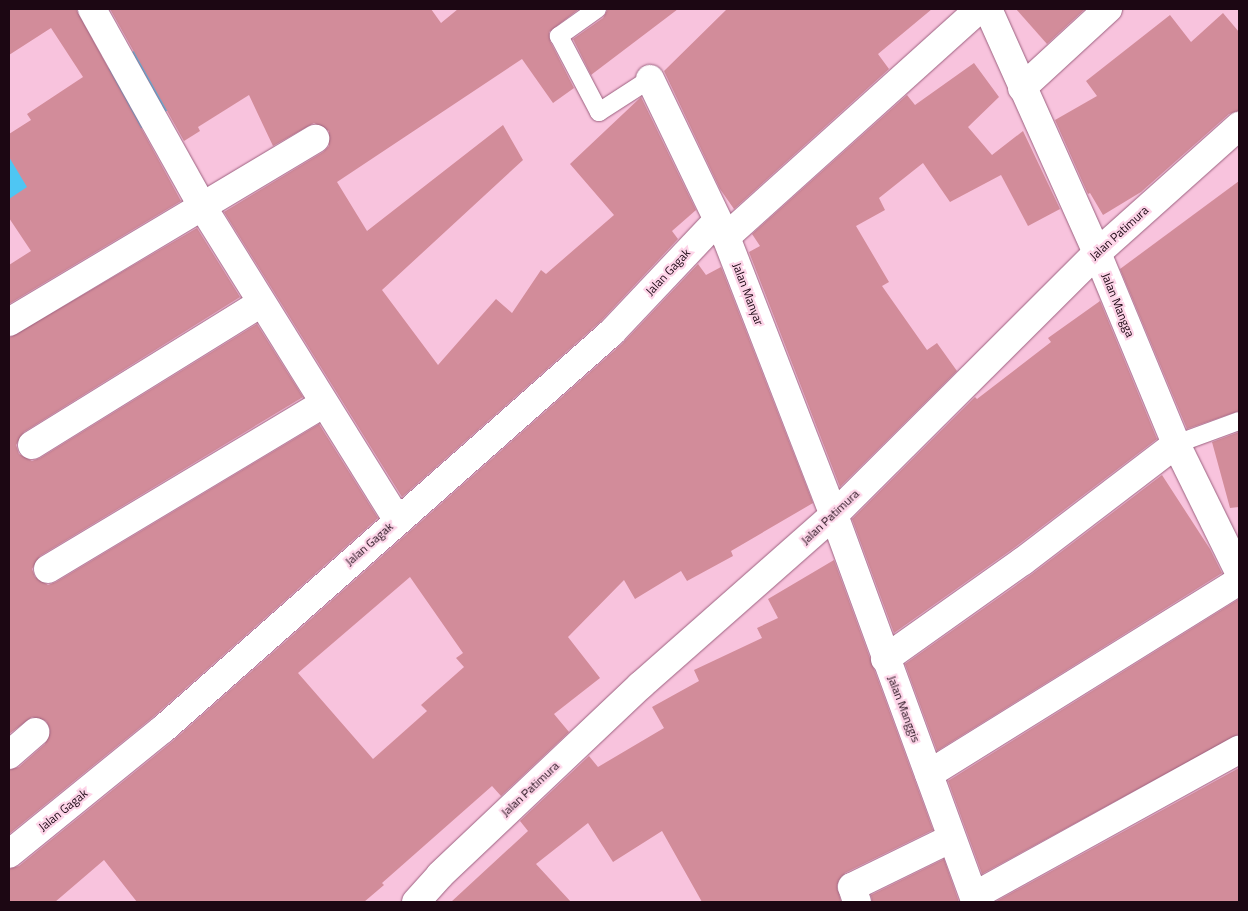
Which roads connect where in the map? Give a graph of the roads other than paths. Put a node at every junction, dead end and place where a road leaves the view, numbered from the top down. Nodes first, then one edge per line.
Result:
1 (92, 9) edge
2 (597, 9) edge
3 (979, 9) edge
4 (988, 9) edge
5 (1108, 9) edge
6 (650, 79) joint
7 (1022, 88) junction
8 (1239, 126) edge
9 (315, 139) dead end
10 (202, 206) junction
11 (721, 229) junction
12 (1097, 253) junction
13 (261, 304) junction
14 (9, 322) edge
15 (324, 403) junction
16 (1239, 421) edge
17 (1176, 444) junction
18 (32, 445) dead end
19 (834, 515) junction
20 (397, 519) junction
21 (48, 570) dead end
22 (1239, 572) edge
23 (1239, 581) edge
24 (885, 659) junction
25 (35, 732) dead end
26 (1239, 750) edge
27 (9, 755) edge
28 (929, 774) junction
29 (950, 839) junction
30 (9, 854) edge
31 (975, 899) edge
32 (416, 902) edge
33 (857, 902) edge

1 - 10 street
2 - 6 lane
3 - 11 street, Jalan Gagak
4 - 7 street, Jalan Mangga
5 - 7 street
6 - 11 street, Jalan Manyar
7 - 12 street, Jalan Mangga
8 - 12 street, Jalan Patimura
9 - 10 street
10 - 13 street
10 - 14 street
11 - 19 street, Jalan Manyar
11 - 20 street, Jalan Gagak
12 - 17 street, Jalan Mangga
12 - 19 street, Jalan Patimura
13 - 15 street
13 - 18 street
15 - 20 street
15 - 21 street
16 - 17 lane
17 - 22 street, Jalan Mangga
17 - 24 street
19 - 24 street, Jalan Manggis
19 - 32 street, Jalan Patimura
20 - 30 street, Jalan Gagak
23 - 28 street
24 - 28 street, Jalan Manggis
25 - 27 street
26 - 31 street
28 - 29 street, Jalan Manggis
29 - 31 street, Jalan Manggis
29 - 33 street

